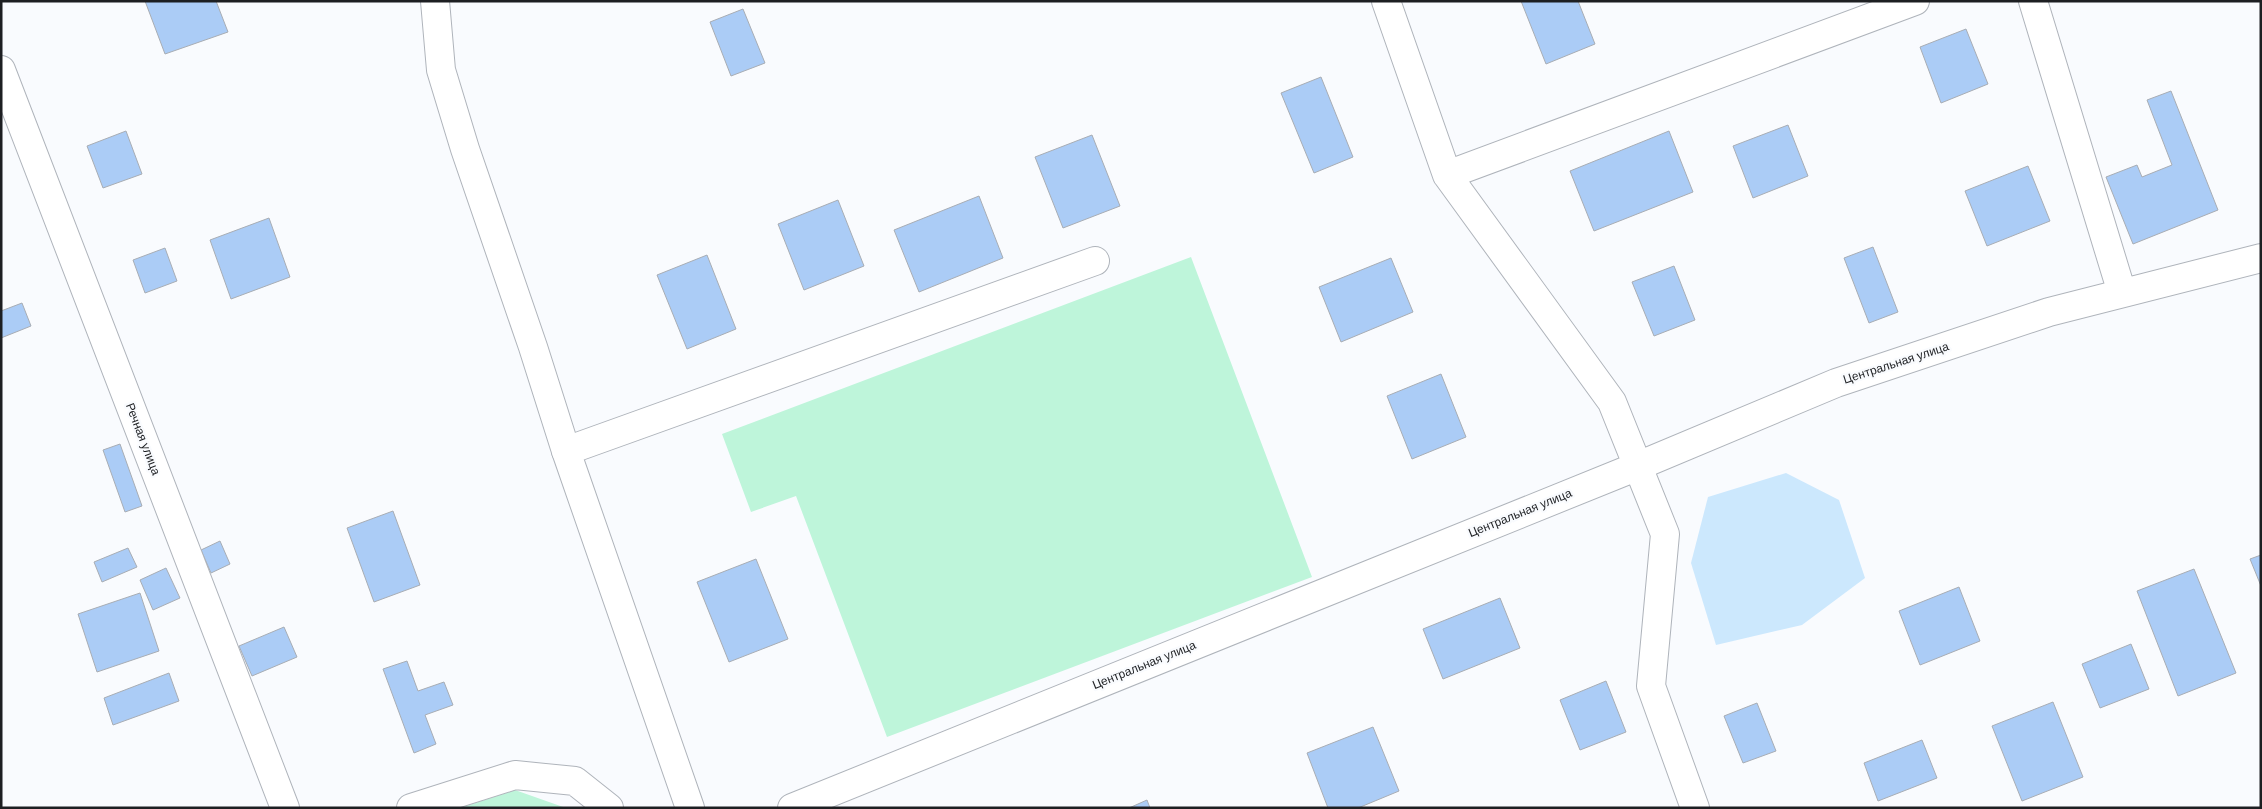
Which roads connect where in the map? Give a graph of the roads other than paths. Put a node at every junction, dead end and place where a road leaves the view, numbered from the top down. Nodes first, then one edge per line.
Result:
1 (435, 1) edge
2 (1386, 1) edge
3 (1915, 1) edge
4 (2033, 1) edge
5 (1, 70) edge
6 (1447, 175) junction
7 (2261, 258) edge
8 (1094, 260) dead end
9 (2122, 293) junction
10 (566, 451) junction
11 (1638, 466) junction
12 (285, 808) edge
13 (411, 808) edge
14 (609, 808) edge
15 (690, 808) edge
16 (792, 808) edge
17 (1695, 808) edge

1 - 10 street
2 - 6 street
3 - 6 street
4 - 9 street
5 - 12 street, Речная улица
6 - 11 street
7 - 9 street, Центральная улица
8 - 10 street
9 - 11 street, Центральная улица
10 - 15 street
11 - 16 street, Центральная улица
11 - 17 street
13 - 14 street

